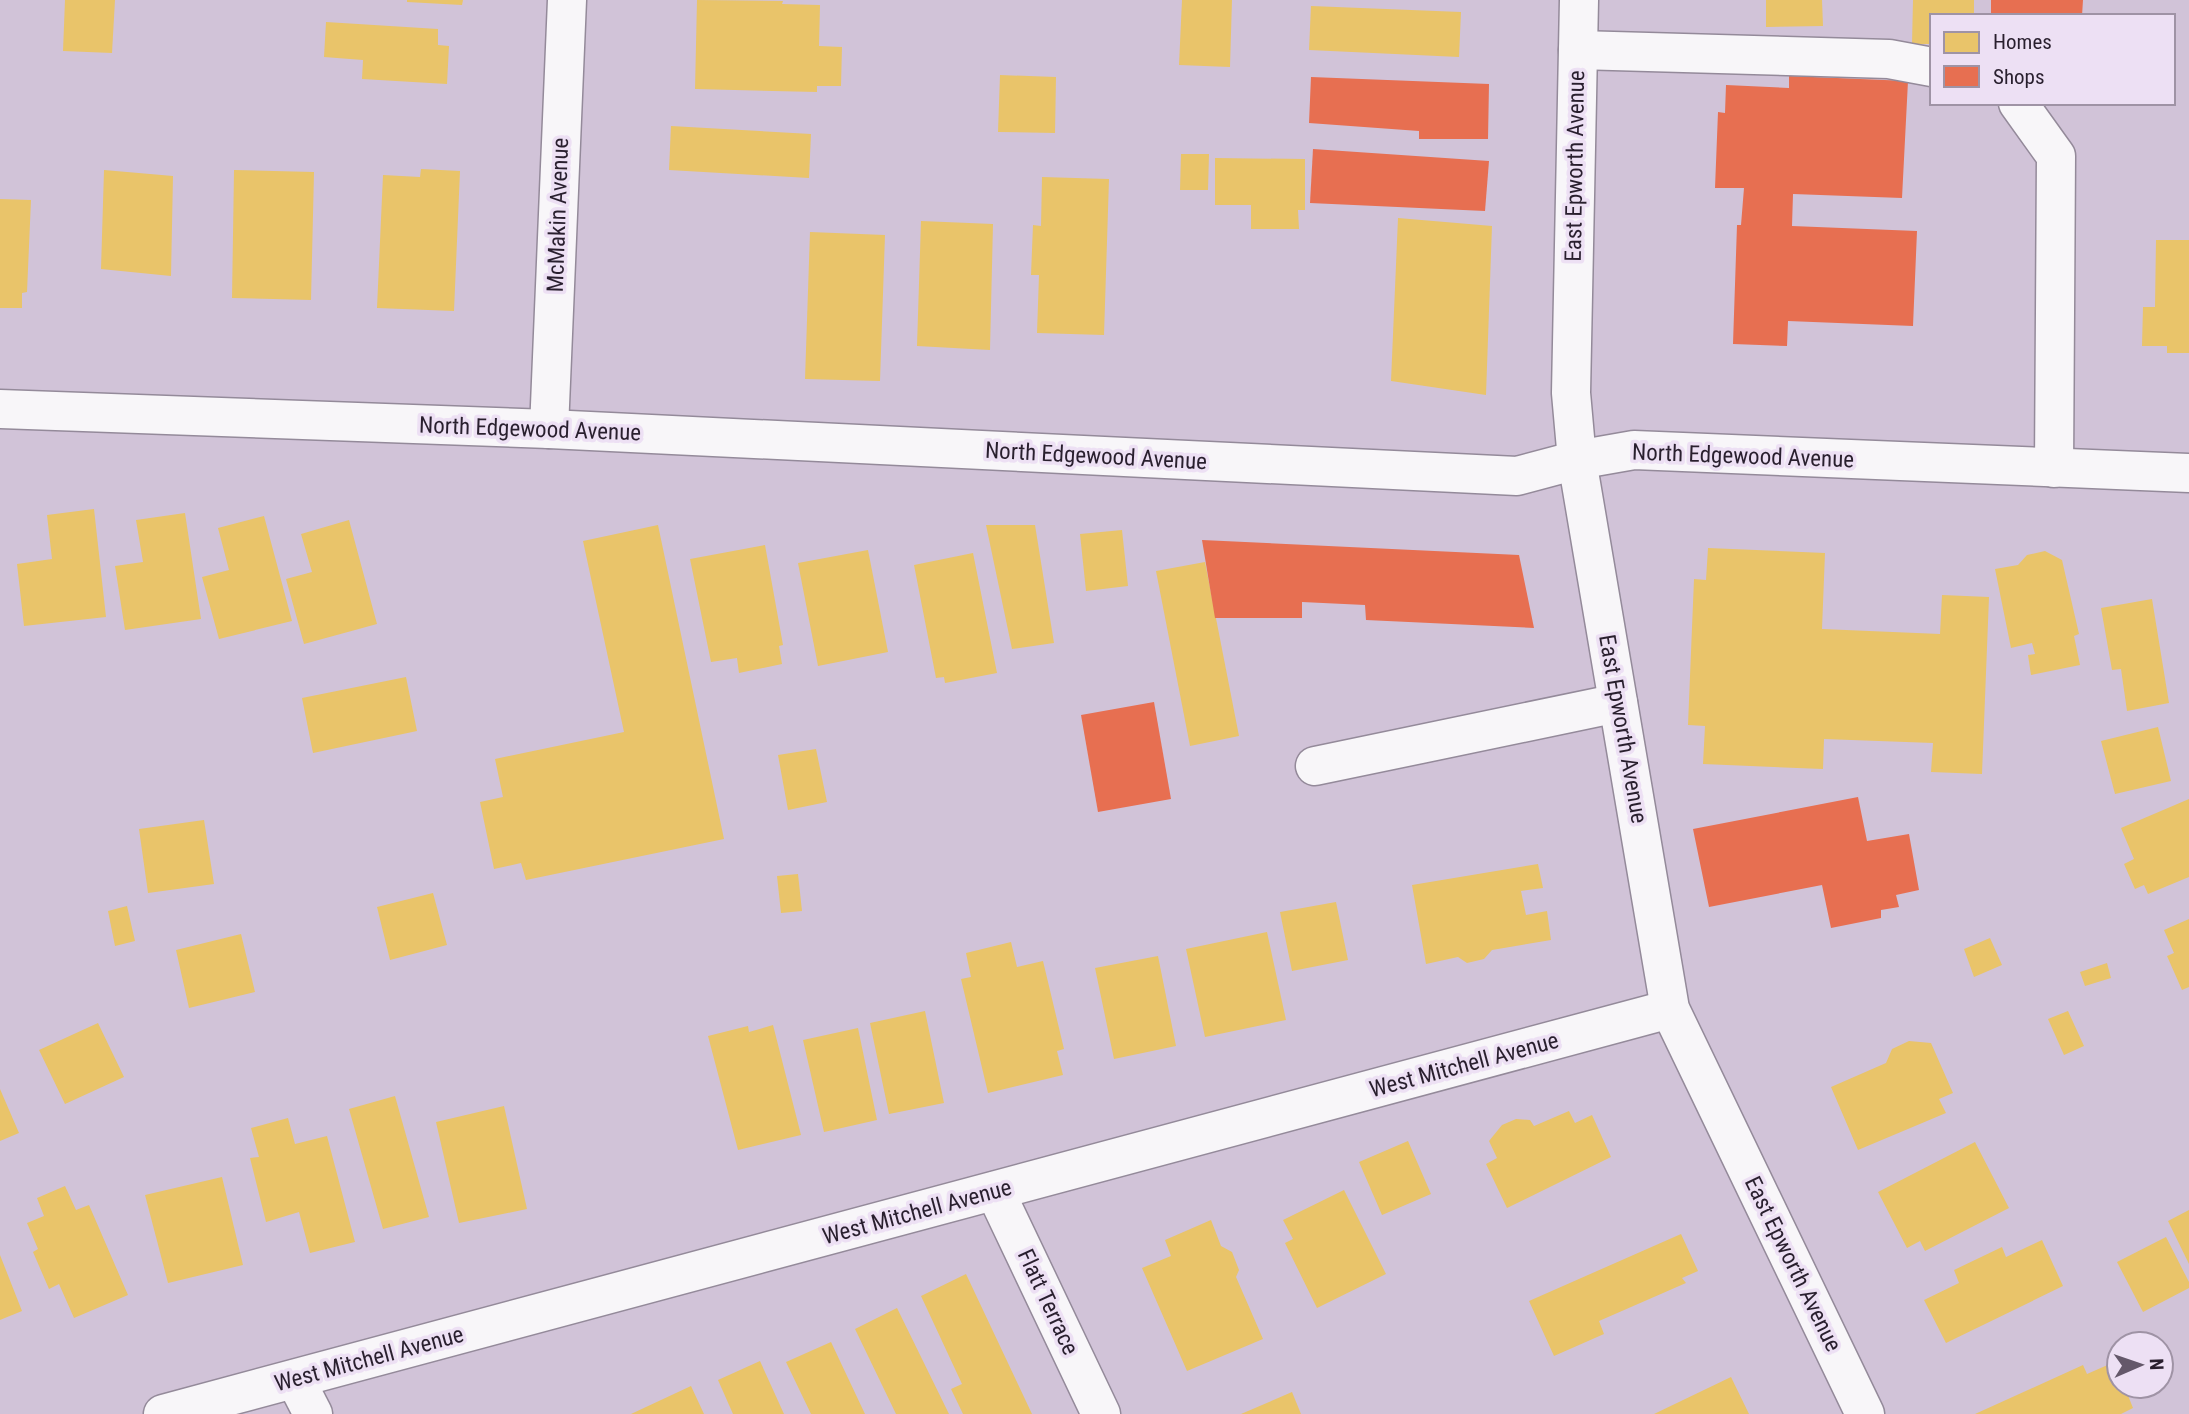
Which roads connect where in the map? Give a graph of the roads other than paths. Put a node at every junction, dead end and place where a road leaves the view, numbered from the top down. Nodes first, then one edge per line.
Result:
1 (567, 0) edge
2 (1579, 0) edge
3 (1578, 50) junction
4 (1930, 67) edge
5 (2019, 105) edge
6 (0, 409) edge
7 (550, 429) junction
8 (1577, 460) junction
9 (2054, 468) junction
10 (2189, 473) edge
11 (1618, 703) junction
12 (1315, 766) dead end
13 (1670, 1009) junction
14 (995, 1191) junction
15 (296, 1379) junction
16 (163, 1414) edge
17 (313, 1414) edge
18 (1101, 1414) edge
19 (1865, 1414) edge

1 - 7 street, McMakin Avenue
2 - 3 street, East Epworth Avenue
3 - 4 street
3 - 8 street, East Epworth Avenue
5 - 9 street
6 - 7 street, North Edgewood Avenue
7 - 8 street, North Edgewood Avenue
8 - 9 street, North Edgewood Avenue
8 - 11 street, East Epworth Avenue
9 - 10 street, North Edgewood Avenue
11 - 12 street
11 - 13 street, East Epworth Avenue
13 - 14 street, West Mitchell Avenue
13 - 19 street, East Epworth Avenue
14 - 15 street, West Mitchell Avenue
14 - 18 street, Flatt Terrace
15 - 16 street, West Mitchell Avenue
15 - 17 street

